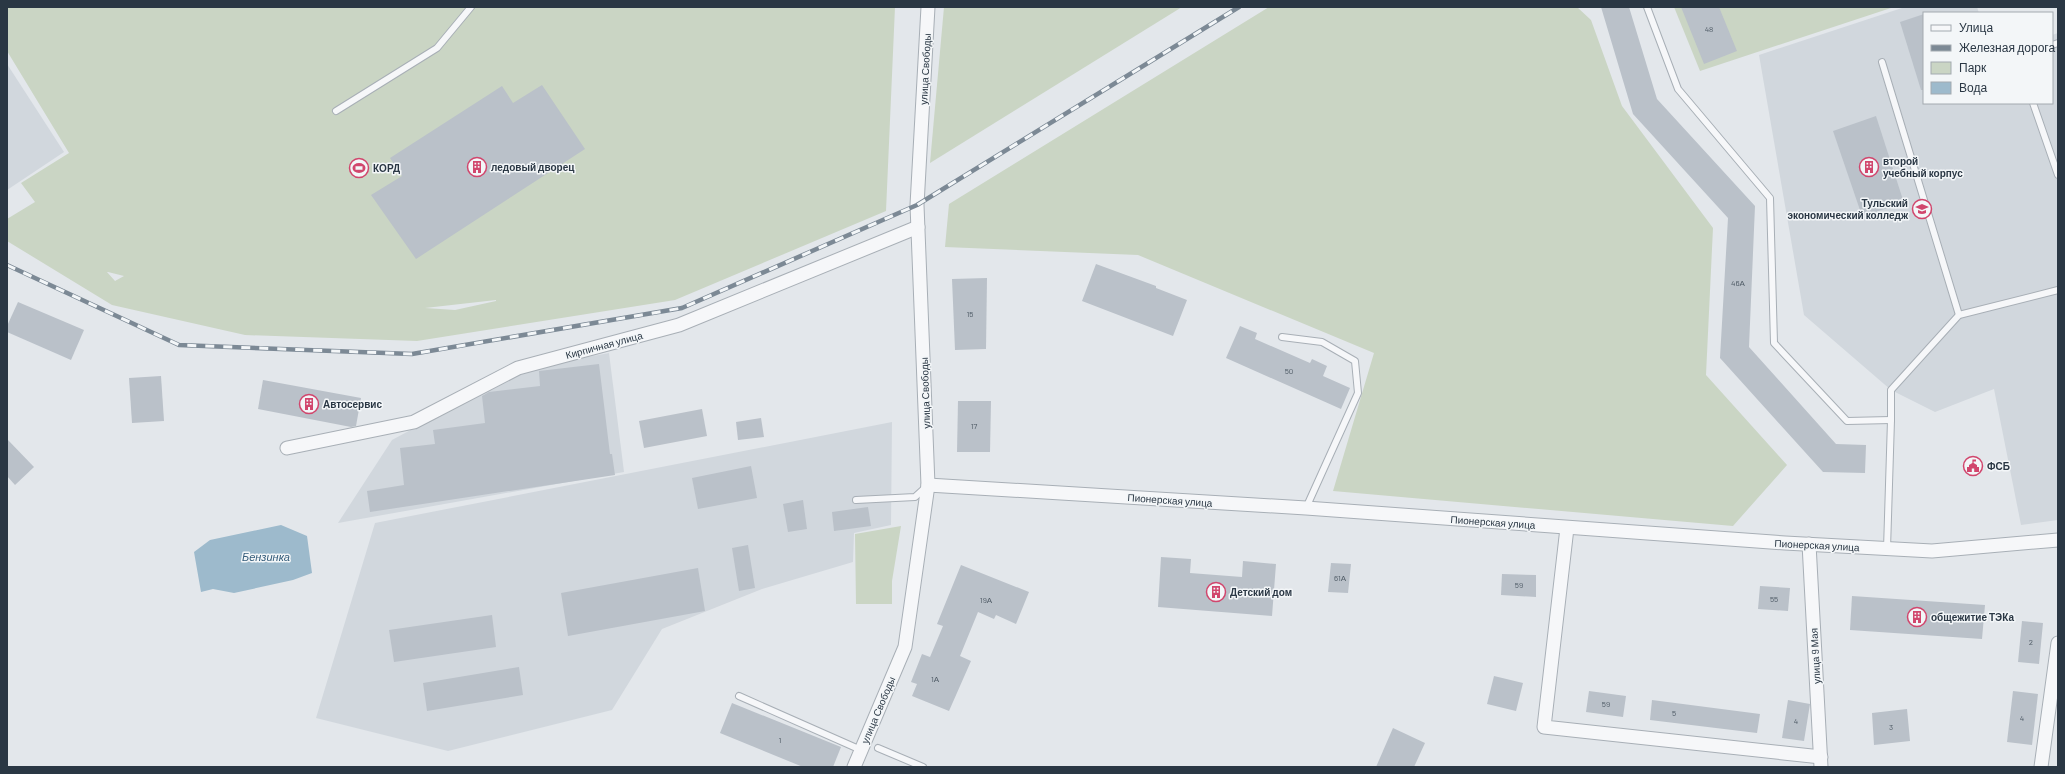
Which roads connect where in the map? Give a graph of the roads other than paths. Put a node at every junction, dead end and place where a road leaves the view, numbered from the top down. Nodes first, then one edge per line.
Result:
1 (471, 7) edge
2 (928, 7) edge
3 (1647, 7) edge
4 (1882, 62) dead end
5 (2033, 104) edge
6 (336, 110) dead end
7 (2058, 175) edge
8 (918, 227) junction
9 (2058, 290) edge
10 (1959, 315) junction
11 (1282, 337) dead end
12 (1892, 420) junction
13 (287, 448) dead end
14 (928, 485) junction
15 (856, 500) dead end
16 (1306, 508) junction
17 (1567, 528) junction
18 (2058, 540) edge
19 (1809, 544) junction
20 (1887, 549) junction
21 (2058, 643) edge
22 (740, 696) dead end
23 (878, 748) dead end
24 (861, 750) junction
25 (1821, 762) edge
26 (854, 767) edge
27 (923, 767) edge
28 (2041, 767) edge

1 - 6 lane
2 - 8 street, улица Свободы
3 - 12 lane
4 - 10 lane
5 - 7 lane
8 - 13 street, Кирпичная улица
8 - 14 street, улица Свободы
9 - 10 lane
10 - 12 lane
11 - 16 lane
12 - 20 lane
14 - 15 lane
14 - 16 street, Пионерская улица
14 - 24 street, улица Свободы
16 - 17 street, Пионерская улица
17 - 19 street, Пионерская улица
17 - 25 street
18 - 20 street, Пионерская улица
19 - 20 street, Пионерская улица
19 - 25 street, улица 9 Мая
21 - 28 street
22 - 24 lane
23 - 27 lane
24 - 26 street, улица Свободы

